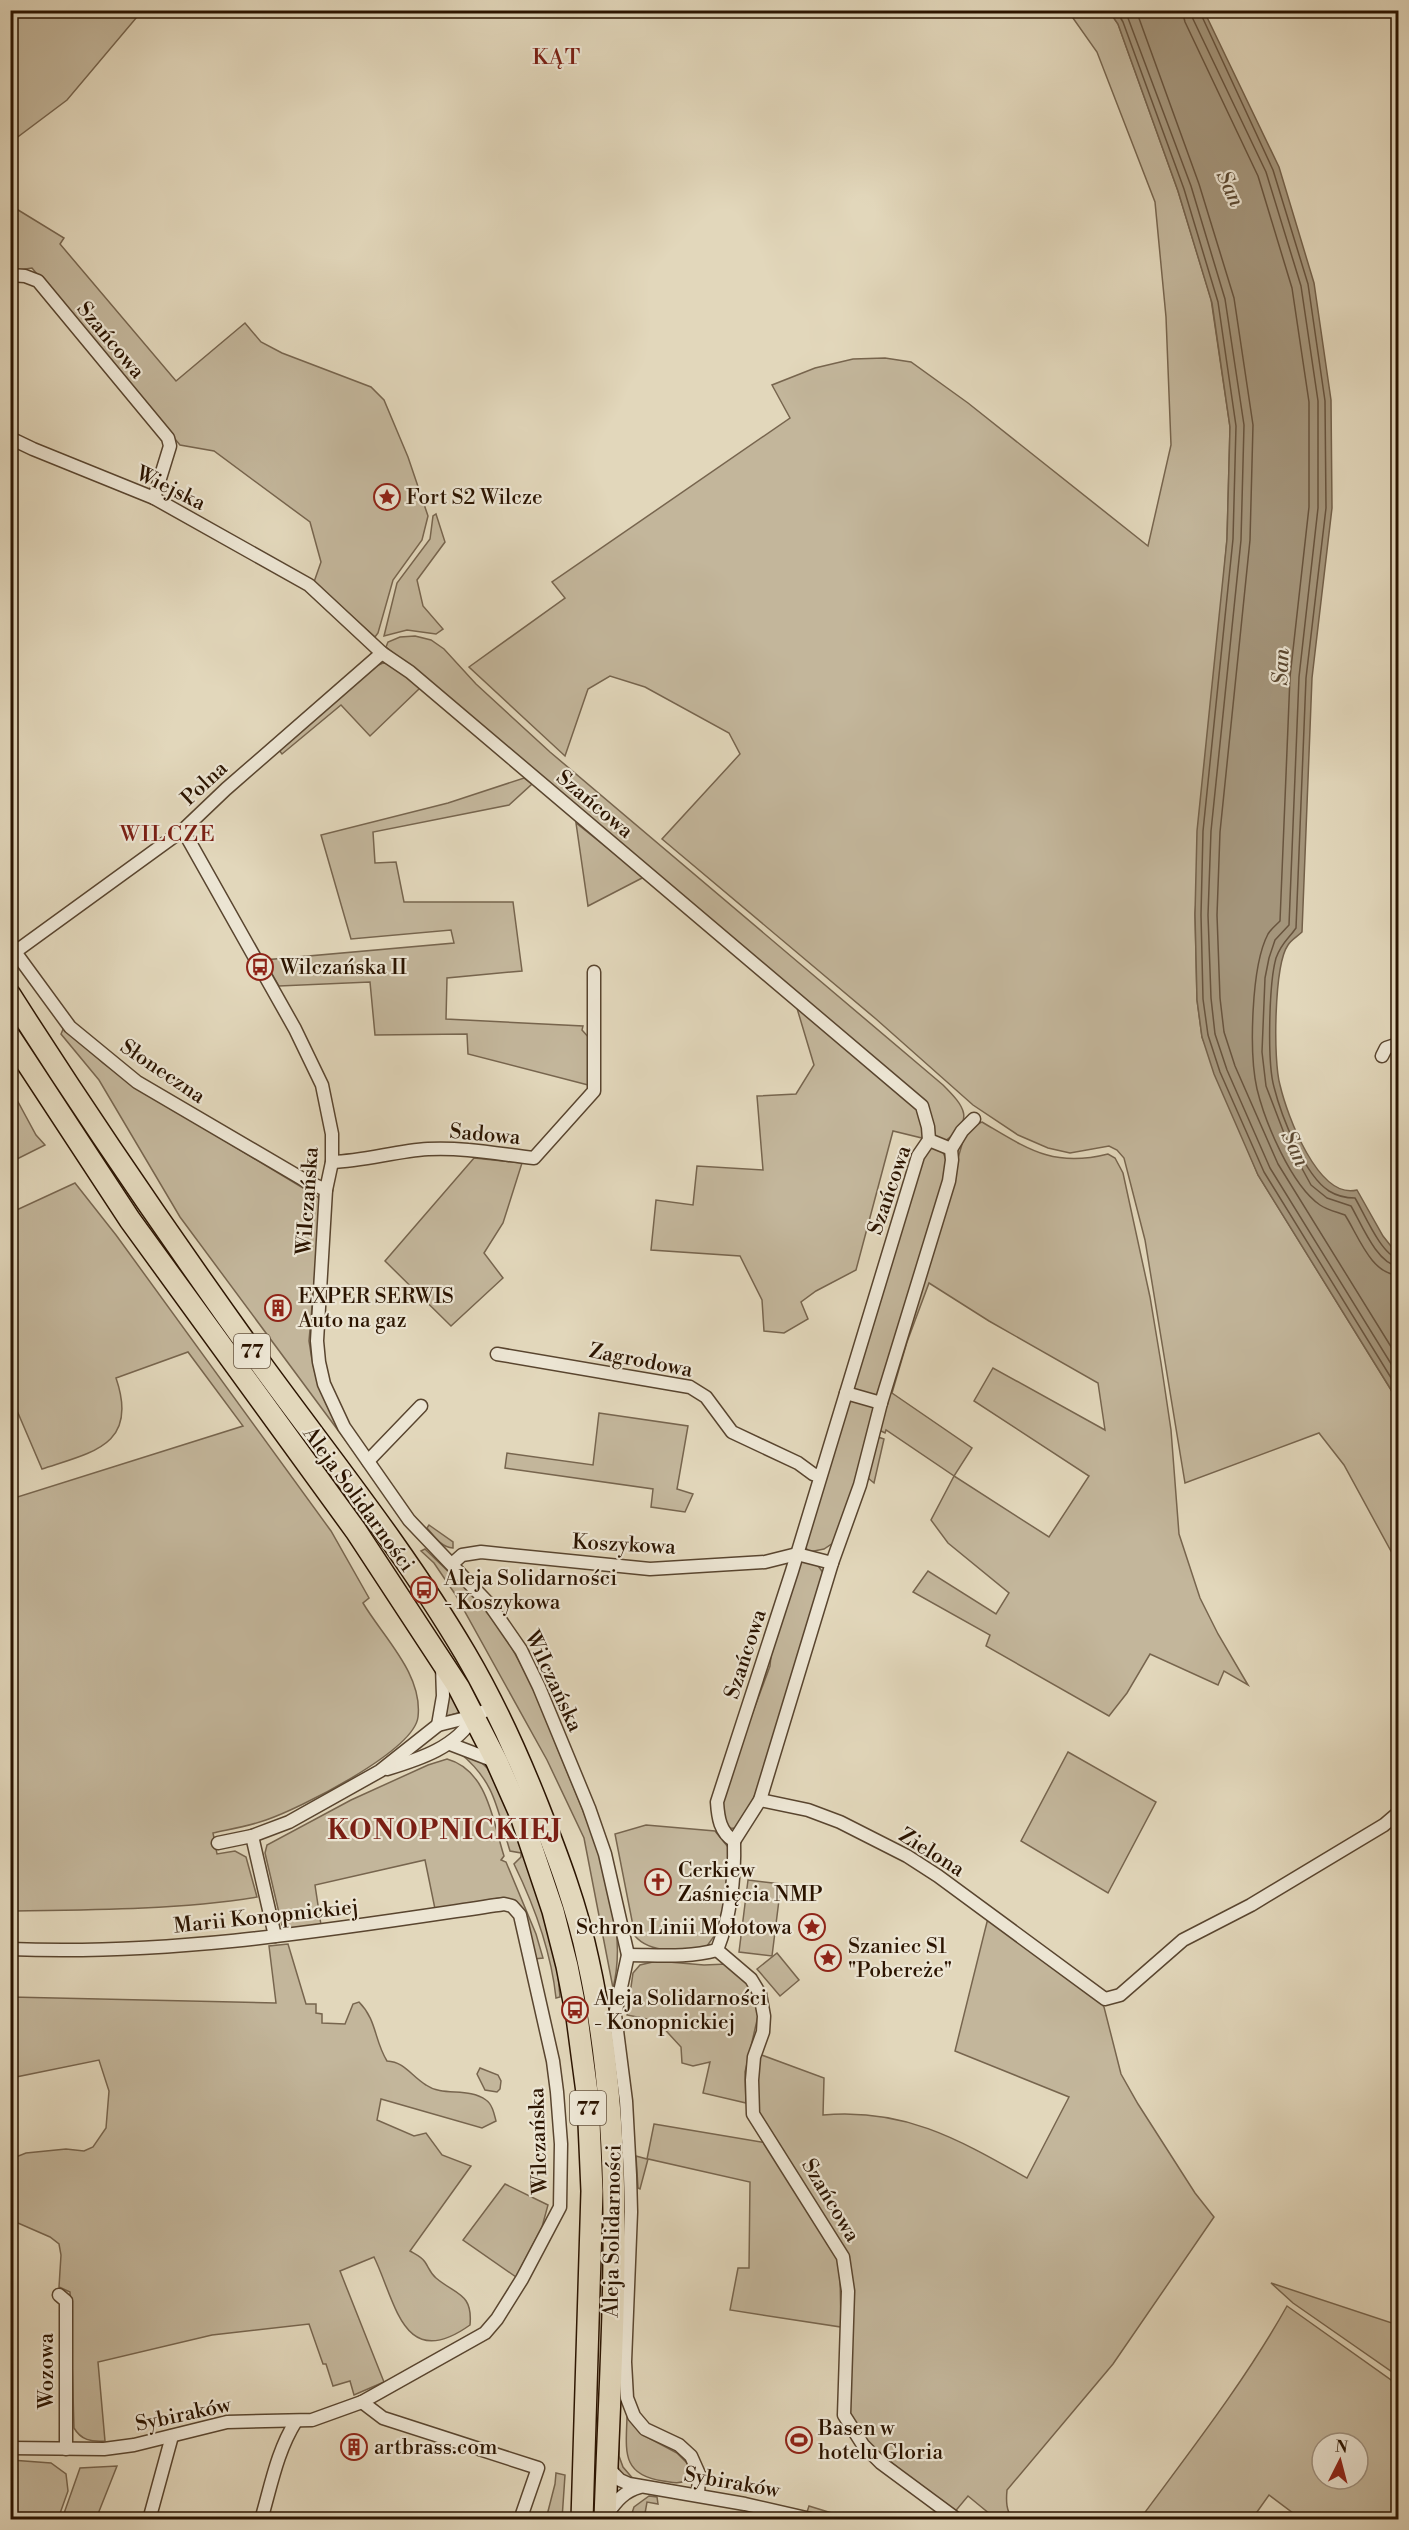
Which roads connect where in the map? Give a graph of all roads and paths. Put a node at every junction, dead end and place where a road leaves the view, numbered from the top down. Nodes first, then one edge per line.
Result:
1 (10, 276) edge
2 (10, 438) edge
3 (154, 498) junction
4 (309, 585) joint
5 (382, 653) junction
6 (183, 830) junction
7 (13, 949) edge
8 (594, 972) dead end
9 (10, 995) edge
10 (10, 1037) edge
11 (1398, 1044) edge
12 (1382, 1056) dead end
13 (974, 1119) dead end
14 (929, 1140) junction
15 (951, 1149) junction
16 (332, 1162) junction
17 (326, 1190) junction
18 (497, 1354) dead end
19 (846, 1393) junction
20 (881, 1403) junction
21 (421, 1406) dead end
22 (368, 1461) junction
23 (820, 1476) junction
24 (797, 1554) junction
25 (832, 1563) junction
26 (452, 1564) junction
27 (442, 1665) junction
28 (495, 1706) junction
29 (474, 1716) junction
30 (438, 1725) junction
31 (450, 1744) junction
32 (497, 1762) junction
33 (380, 1771) junction
34 (760, 1800) junction
35 (1398, 1813) edge
36 (252, 1836) junction
37 (734, 1840) junction
38 (218, 1843) dead end
39 (520, 1915) joint
40 (275, 1936) junction
41 (10, 1949) edge
42 (717, 1950) junction
43 (628, 1955) junction
44 (59, 2295) dead end
45 (378, 2394) joint
46 (362, 2402) junction
47 (296, 2421) junction
48 (172, 2436) junction
49 (10, 2448) edge
50 (66, 2449) junction
51 (606, 2466) junction
52 (641, 2487) junction
53 (698, 2495) junction
54 (605, 2518) edge
55 (149, 2520) edge
56 (261, 2520) edge
57 (520, 2520) edge
58 (582, 2520) edge
59 (815, 2520) edge
60 (958, 2520) edge

1 - 3 street, Szańcowa
2 - 3 street, Wiejska
3 - 4 street, Wiejska
4 - 5 street, Szańcowa
5 - 6 street, Polna
5 - 14 street, Szańcowa
6 - 7 street, Polna
6 - 16 street, WiIczańska
7 - 17 street, Słoneczna
8 - 16 street, Sadowa
9 - 28 highway, Aleja Solidarności / 77
10 - 27 highway, Aleja Solidarności / 77
11 - 12 street
13 - 15 street
14 - 15 street
14 - 19 street, Szańcowa
15 - 20 street
16 - 17 street, WiIczańska
17 - 22 street, WiIczańska
18 - 23 street, Zagrodowa
19 - 20 street
19 - 23 street, Szańcowa
20 - 25 street
21 - 22 street
22 - 26 street, WiIczańska
23 - 24 street, Szańcowa
24 - 25 street, Koszykowa
24 - 26 street, Koszykowa
24 - 37 street, Szańcowa
25 - 34 street
26 - 43 street, WiIczańska
27 - 29 highway, Aleja Solidarności / 77
27 - 30 street
28 - 29 street
28 - 51 highway, Aleja Solidarności / 77
29 - 30 street
29 - 31 street
29 - 32 highway, Aleja Solidarności / 77
30 - 33 street
31 - 32 street
31 - 33 street
32 - 58 highway, Aleja Solidarności / 77
33 - 36 street
34 - 35 street, Zielona
34 - 37 street
36 - 38 street
36 - 40 street
37 - 42 street
39 - 40 street, Marii Konopnickiej
39 - 45 street, Wilczańska
40 - 41 street, Marii Konopnickiej
42 - 43 street
42 - 60 street, Szańcowa
43 - 53 street, WiIczańska
44 - 50 street, Wozowa
45 - 46 street, Sybiraków
46 - 47 street, Sybiraków
46 - 57 street
47 - 48 street, Sybiraków
47 - 56 street
48 - 50 street, Sybiraków
48 - 55 street
49 - 50 street, Sybiraków
51 - 52 street, Sybiraków
51 - 54 highway, Aleja Solidarności / 77
52 - 53 street, Sybiraków
52 - 54 street
53 - 59 street, Sybiraków

